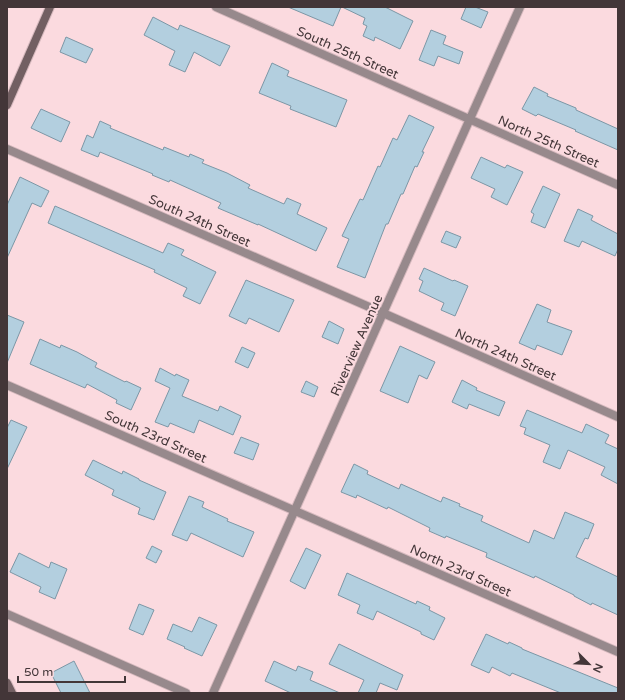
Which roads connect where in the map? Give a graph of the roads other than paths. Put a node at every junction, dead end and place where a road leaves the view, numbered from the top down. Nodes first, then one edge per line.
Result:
1 (50, 7) edge
2 (216, 7) edge
3 (520, 7) edge
4 (7, 105) edge
5 (470, 120) junction
6 (7, 149) edge
7 (618, 185) edge
8 (383, 313) junction
9 (7, 384) edge
10 (618, 418) edge
11 (295, 510) junction
12 (7, 614) edge
13 (618, 652) edge
14 (7, 683) edge
15 (12, 693) edge
16 (186, 693) edge
17 (213, 693) edge

1 - 4 main road
2 - 5 street, South 25th Street
3 - 5 street, Riverview Avenue
5 - 7 street, North 25th Street
5 - 8 street, Riverview Avenue
6 - 8 street, South 24th Street
8 - 10 street, North 24th Street
8 - 11 street, Riverview Avenue
9 - 11 street, South 23rd Street
11 - 13 street, North 23rd Street
11 - 17 street, Riverview Avenue
12 - 16 street
14 - 15 main road

